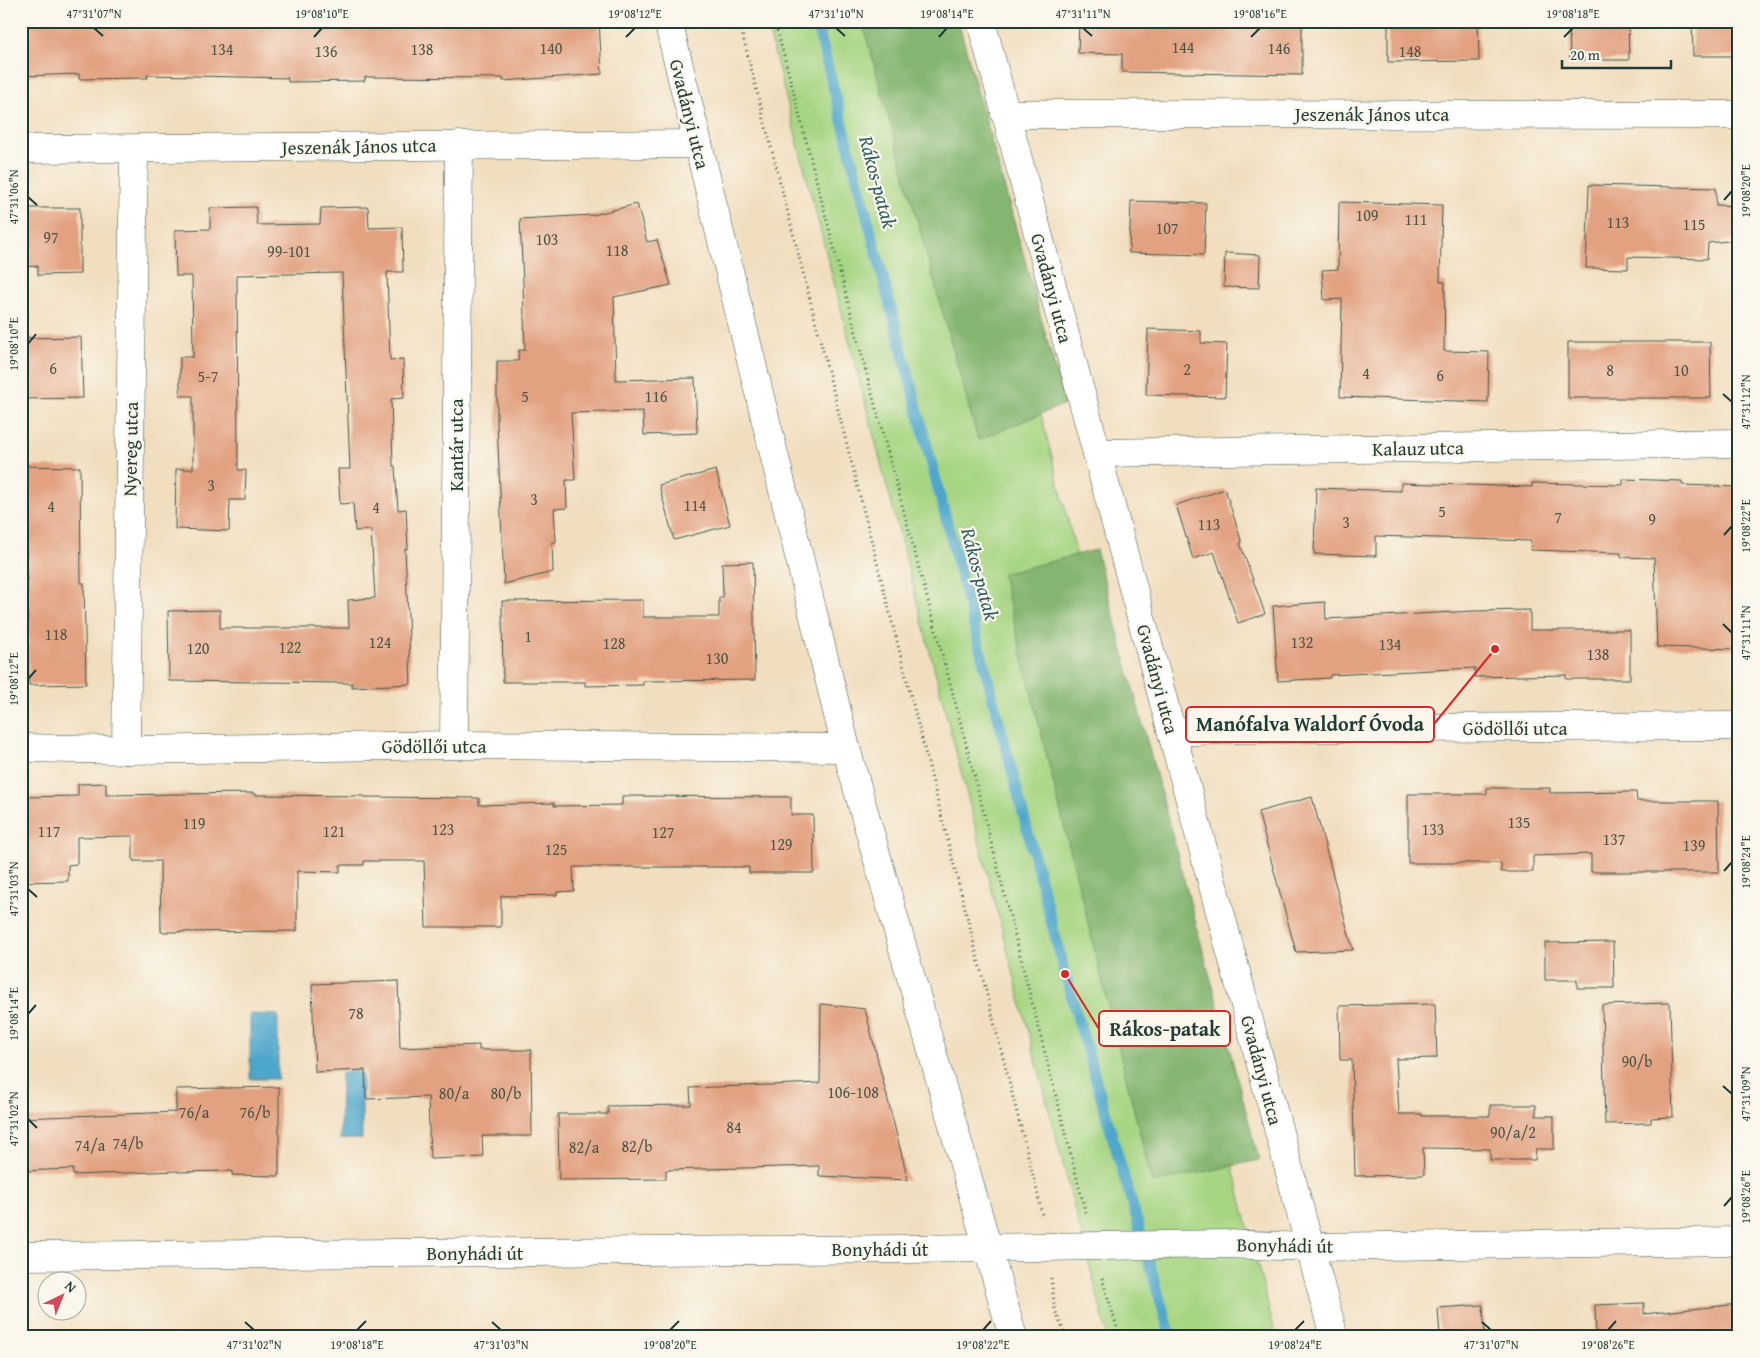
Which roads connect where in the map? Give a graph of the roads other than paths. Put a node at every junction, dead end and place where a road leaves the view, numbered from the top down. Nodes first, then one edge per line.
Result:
1 (668, 21) edge
2 (982, 21) edge
3 (1005, 114) junction
4 (1739, 115) edge
5 (698, 144) junction
6 (459, 145) junction
7 (21, 149) edge
8 (134, 149) junction
9 (1739, 443) edge
10 (1097, 453) junction
11 (1739, 726) edge
12 (1172, 732) junction
13 (454, 745) junction
14 (21, 748) edge
15 (846, 748) junction
16 (126, 750) junction
17 (1739, 1241) edge
18 (1310, 1246) junction
19 (989, 1248) junction
20 (21, 1256) edge
21 (1014, 1337) edge
22 (1334, 1337) edge

1 - 5 street, Gvadányi utca
2 - 3 street, Gvadányi utca
3 - 4 street, Jeszenák János utca
3 - 10 street, Gvadányi utca
5 - 6 street, Jeszenák János utca
5 - 15 street, Gvadányi utca
6 - 8 street, Jeszenák János utca
6 - 13 street, Kantár utca
7 - 8 street, Jeszenák János utca
8 - 16 street, Nyereg utca
9 - 10 street, Kalauz utca
10 - 12 street, Gvadányi utca
11 - 12 street, Gödöllői utca
12 - 18 street, Gvadányi utca
13 - 15 street, Gödöllői utca
13 - 16 street, Gödöllői utca
14 - 16 street, Gödöllői utca
15 - 19 street, Gvadányi utca
17 - 18 street, Bonyhádi út
18 - 19 street, Bonyhádi út
18 - 22 street, Gvadányi utca
19 - 20 street, Bonyhádi út
19 - 21 street, Gvadányi utca

